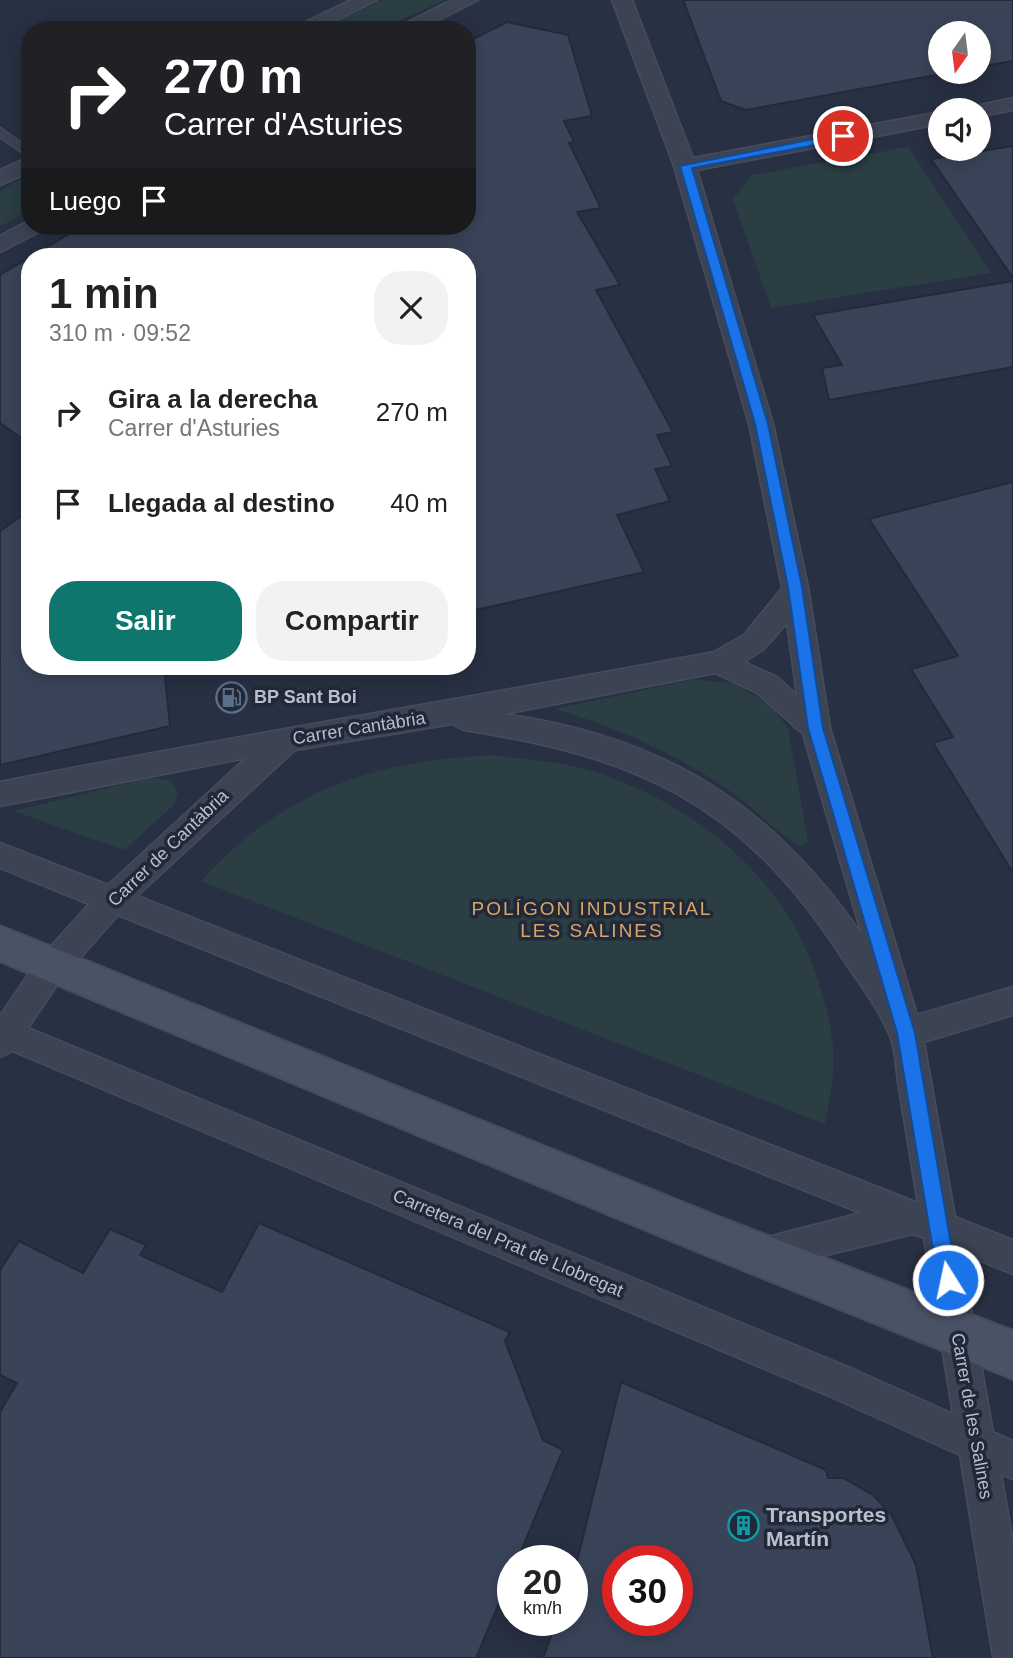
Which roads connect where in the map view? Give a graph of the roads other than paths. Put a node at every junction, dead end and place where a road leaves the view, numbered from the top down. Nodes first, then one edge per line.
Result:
1 (367, 0) edge
2 (468, 0) edge
3 (622, 0) edge
4 (319, 21) edge
5 (422, 21) edge
6 (1013, 104) edge
7 (991, 108) edge
8 (928, 120) edge
9 (0, 131) edge
10 (21, 148) edge
11 (685, 166) junction
12 (21, 168) edge
13 (0, 179) edge
14 (21, 233) edge
15 (0, 245) edge
16 (795, 587) junction
17 (717, 662) junction
18 (435, 716) junction
19 (816, 728) junction
20 (289, 739) junction
21 (0, 794) edge
22 (0, 855) edge
23 (111, 901) junction
24 (0, 943) edge
25 (53, 965) junction
26 (1013, 1001) edge
27 (906, 1033) junction
28 (2, 1036) edge
29 (925, 1224) junction
30 (760, 1254) junction
31 (1013, 1257) edge
32 (957, 1331) junction
33 (1013, 1355) edge
34 (996, 1453) edge
35 (1013, 1656) edge

1 - 4 street
2 - 5 street
3 - 11 street, Carrer de les Salines
6 - 7 street
8 - 11 street
9 - 10 lane
11 - 16 street, Carrer de les Salines
12 - 13 street
14 - 15 street
16 - 17 street, Carrer Cantàbria
16 - 19 street, Carrer de les Salines
17 - 18 street, Carrer Cantàbria
17 - 19 street
18 - 20 street, Carrer Cantàbria
18 - 27 street
19 - 27 street, Carrer de les Salines
20 - 21 street, Carrer Cantàbria
20 - 23 street, Carrer de Cantàbria
22 - 23 street
23 - 25 street, Carrer de Cantàbria
23 - 29 street
24 - 25 street
25 - 28 street, Carrer de Cantàbria
25 - 30 street
26 - 27 street
27 - 29 street, Carrer de les Salines
28 - 34 street, Carretera del Prat de Llobregat
29 - 30 street
29 - 31 street
29 - 32 street, Carrer de les Salines
30 - 32 street
32 - 33 street
32 - 34 street, Carrer de les Salines
34 - 35 street, Carrer de les Salines

